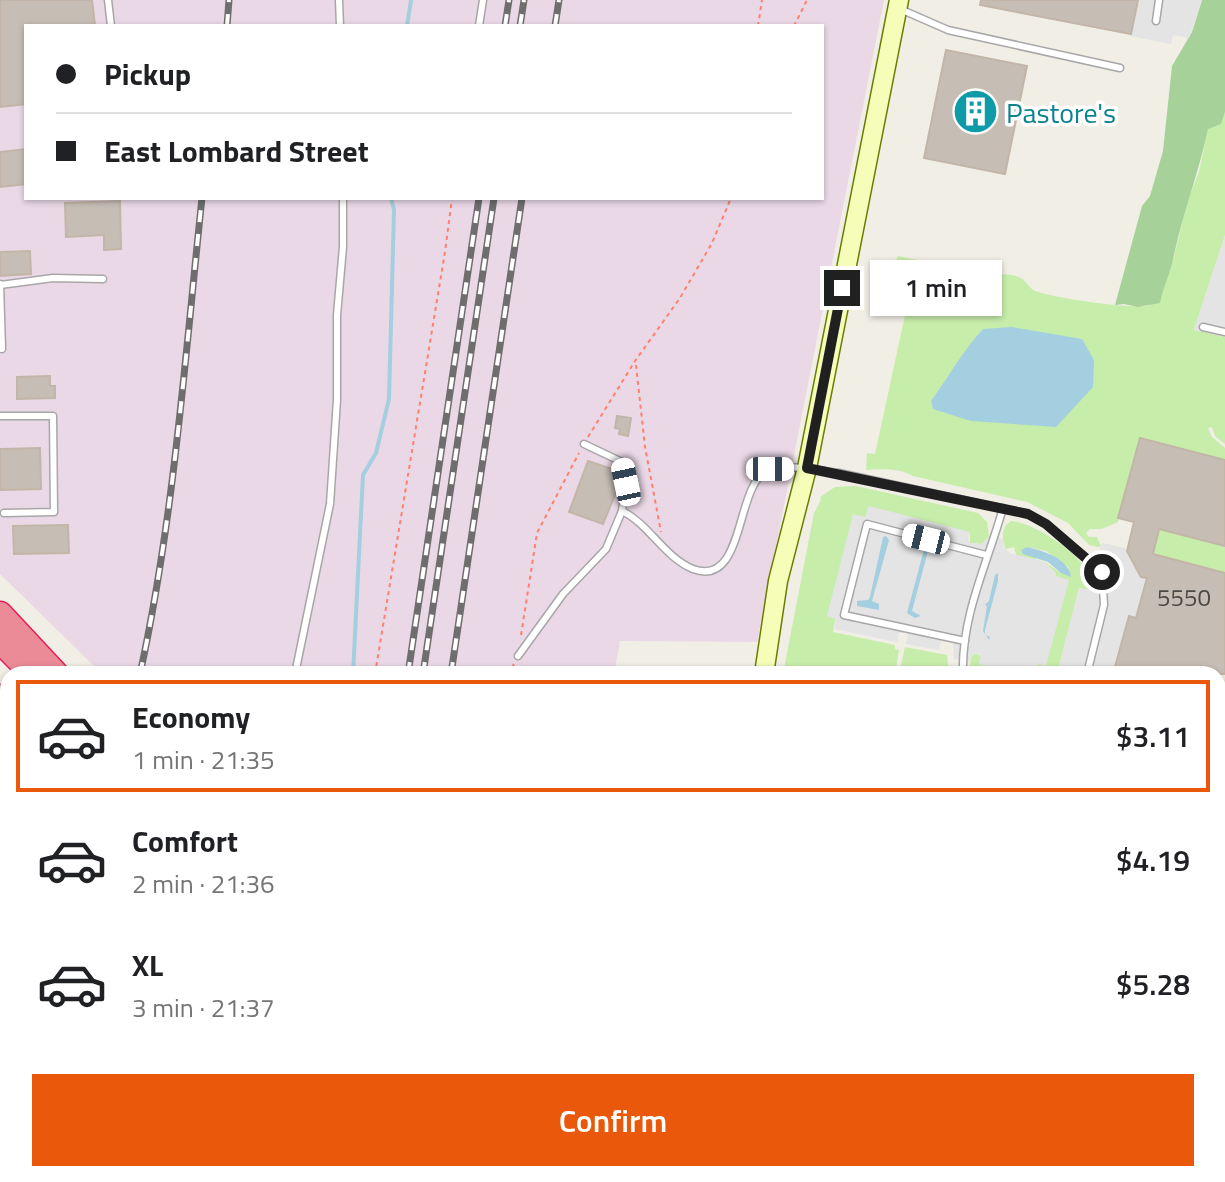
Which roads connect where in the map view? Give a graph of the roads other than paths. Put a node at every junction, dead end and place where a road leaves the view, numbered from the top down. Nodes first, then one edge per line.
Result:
1 (108, 0) edge
2 (339, 0) edge
3 (483, 0) edge
4 (1159, 0) edge
5 (898, 4) edge
6 (1156, 21) dead end
7 (111, 24) edge
8 (340, 24) edge
9 (479, 24) edge
10 (1120, 68) dead end
11 (343, 200) edge
12 (103, 279) dead end
13 (0, 284) edge
14 (1203, 327) dead end
15 (1225, 332) edge
16 (2, 349) dead end
17 (0, 416) edge
18 (584, 444) road end
19 (807, 468) junction
20 (1003, 508) junction
21 (622, 511) junction
22 (4, 513) dead end
23 (986, 555) junction
24 (0, 614) edge
25 (0, 641) edge
26 (965, 641) junction
27 (518, 656) road end
28 (25, 666) edge
29 (49, 666) edge
30 (299, 666) edge
31 (765, 666) edge
32 (963, 666) edge
33 (1089, 666) edge

1 - 7 lane
2 - 8 lane
3 - 9 lane
4 - 6 lane
5 - 10 lane
5 - 19 main road
11 - 30 lane
12 - 13 lane
13 - 16 lane
14 - 15 lane
17 - 22 lane
18 - 21 lane
19 - 20 lane
19 - 21 lane
19 - 31 main road
20 - 23 lane
20 - 33 lane
21 - 27 lane
23 - 26 lane
23 - 26 lane
24 - 29 highway
25 - 28 highway
26 - 32 lane

